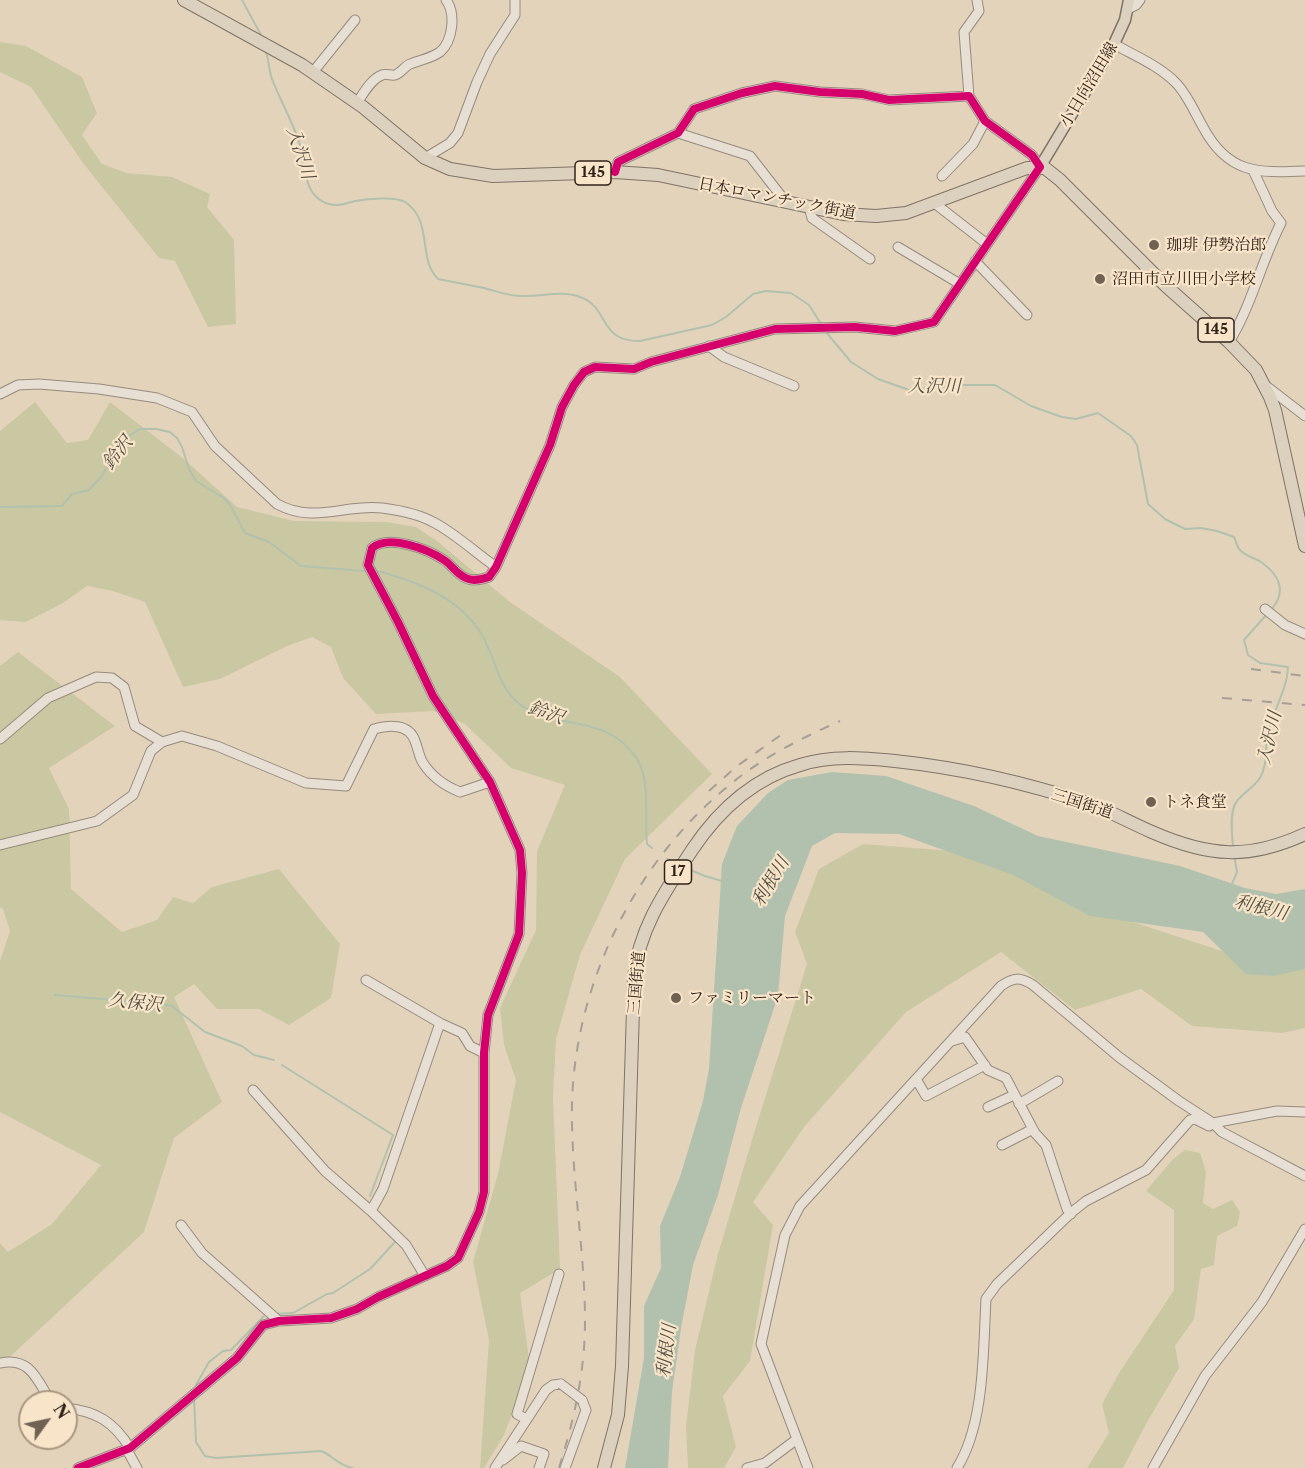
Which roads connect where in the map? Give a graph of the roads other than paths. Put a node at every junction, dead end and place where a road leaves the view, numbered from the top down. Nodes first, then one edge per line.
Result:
1 (184, 0) edge
2 (446, 0) edge
3 (515, 0) edge
4 (977, 0) edge
5 (1140, 0) edge
6 (1128, 4) edge
7 (355, 20) dead end
8 (1114, 44) junction
9 (313, 72) junction
10 (969, 96) junction
11 (357, 103) junction
12 (985, 121) junction
13 (678, 133) junction
14 (425, 158) junction
15 (1040, 167) junction
16 (1253, 170) junction
17 (1305, 171) edge
18 (615, 172) junction
19 (942, 176) dead end
20 (785, 201) junction
21 (933, 202) junction
22 (809, 207) junction
23 (987, 244) junction
24 (898, 247) dead end
25 (870, 259) dead end
26 (975, 261) junction
27 (960, 284) junction
28 (1027, 315) dead end
29 (1229, 342) junction
30 (709, 346) junction
31 (794, 386) dead end
32 (1265, 386) junction
33 (0, 394) edge
34 (1305, 416) edge
35 (1305, 546) edge
36 (496, 567) junction
37 (1268, 612) dead end
38 (1305, 634) edge
39 (0, 739) edge
40 (162, 742) junction
41 (490, 782) junction
42 (1305, 834) edge
43 (0, 845) edge
44 (366, 980) dead end
45 (440, 1023) junction
46 (950, 1042) junction
47 (484, 1053) junction
48 (985, 1065) junction
49 (916, 1079) junction
50 (1058, 1081) dead end
51 (253, 1090) dead end
52 (1014, 1095) junction
53 (1019, 1104) junction
54 (988, 1107) dead end
55 (1305, 1112) edge
56 (1213, 1123) junction
57 (1033, 1129) junction
58 (1002, 1145) dead end
59 (1305, 1176) edge
60 (371, 1211) junction
61 (1071, 1214) junction
62 (181, 1225) dead end
63 (1305, 1229) edge
64 (559, 1274) dead end
65 (425, 1276) junction
66 (279, 1321) junction
67 (0, 1363) edge
68 (43, 1390) edge
69 (78, 1409) edge
70 (526, 1419) junction
71 (797, 1439) junction
72 (128, 1449) junction
73 (496, 1467) edge
74 (78, 1468) edge
75 (137, 1468) edge
76 (539, 1468) edge
77 (565, 1468) edge
78 (604, 1468) edge
79 (747, 1468) edge
80 (808, 1468) edge
81 (957, 1468) edge
82 (1153, 1468) edge

1 - 9 highway, 日本ロマンチック街道 / 145
2 - 11 street
3 - 14 street
4 - 10 street
5 - 6 street
6 - 8 main road, 小日向沼田線
7 - 9 street
8 - 15 main road, 小日向沼田線
8 - 16 street
9 - 11 highway, 日本ロマンチック街道 / 145
10 - 12 street
10 - 13 street
11 - 14 highway, 日本ロマンチック街道 / 145
12 - 15 street
12 - 19 street
13 - 18 street
13 - 20 street
14 - 18 highway, 日本ロマンチック街道 / 145
15 - 21 highway, 日本ロマンチック街道 / 145
15 - 23 street
15 - 29 highway, 145
16 - 17 street
16 - 29 street
18 - 20 highway, 日本ロマンチック街道 / 145
20 - 22 highway, 日本ロマンチック街道 / 145
21 - 22 highway, 日本ロマンチック街道 / 145
21 - 23 street
22 - 25 street
23 - 26 street
24 - 27 street
26 - 27 street
26 - 28 street
27 - 30 street
29 - 32 highway, 145
30 - 31 street
30 - 36 street
32 - 34 street
32 - 35 highway, 145
33 - 36 street
36 - 41 street
37 - 38 street
39 - 40 street
40 - 41 street
40 - 43 street
41 - 47 street
42 - 78 highway, 三国街道 / 17
44 - 45 street
45 - 47 street
45 - 60 street
46 - 48 street
46 - 49 street
46 - 56 street
47 - 65 street
48 - 49 street
48 - 52 street
49 - 71 street
50 - 53 street
51 - 60 street
52 - 53 street
52 - 54 street
53 - 57 street
55 - 56 street
56 - 59 street
56 - 61 street
57 - 58 street
57 - 61 street
60 - 65 street
61 - 81 street
62 - 66 street
63 - 82 street
64 - 70 street
65 - 66 street
66 - 72 street
67 - 68 street
69 - 72 street
70 - 73 street
70 - 77 street, bridge
71 - 79 street
71 - 80 street
72 - 74 street
72 - 75 street
73 - 76 street

